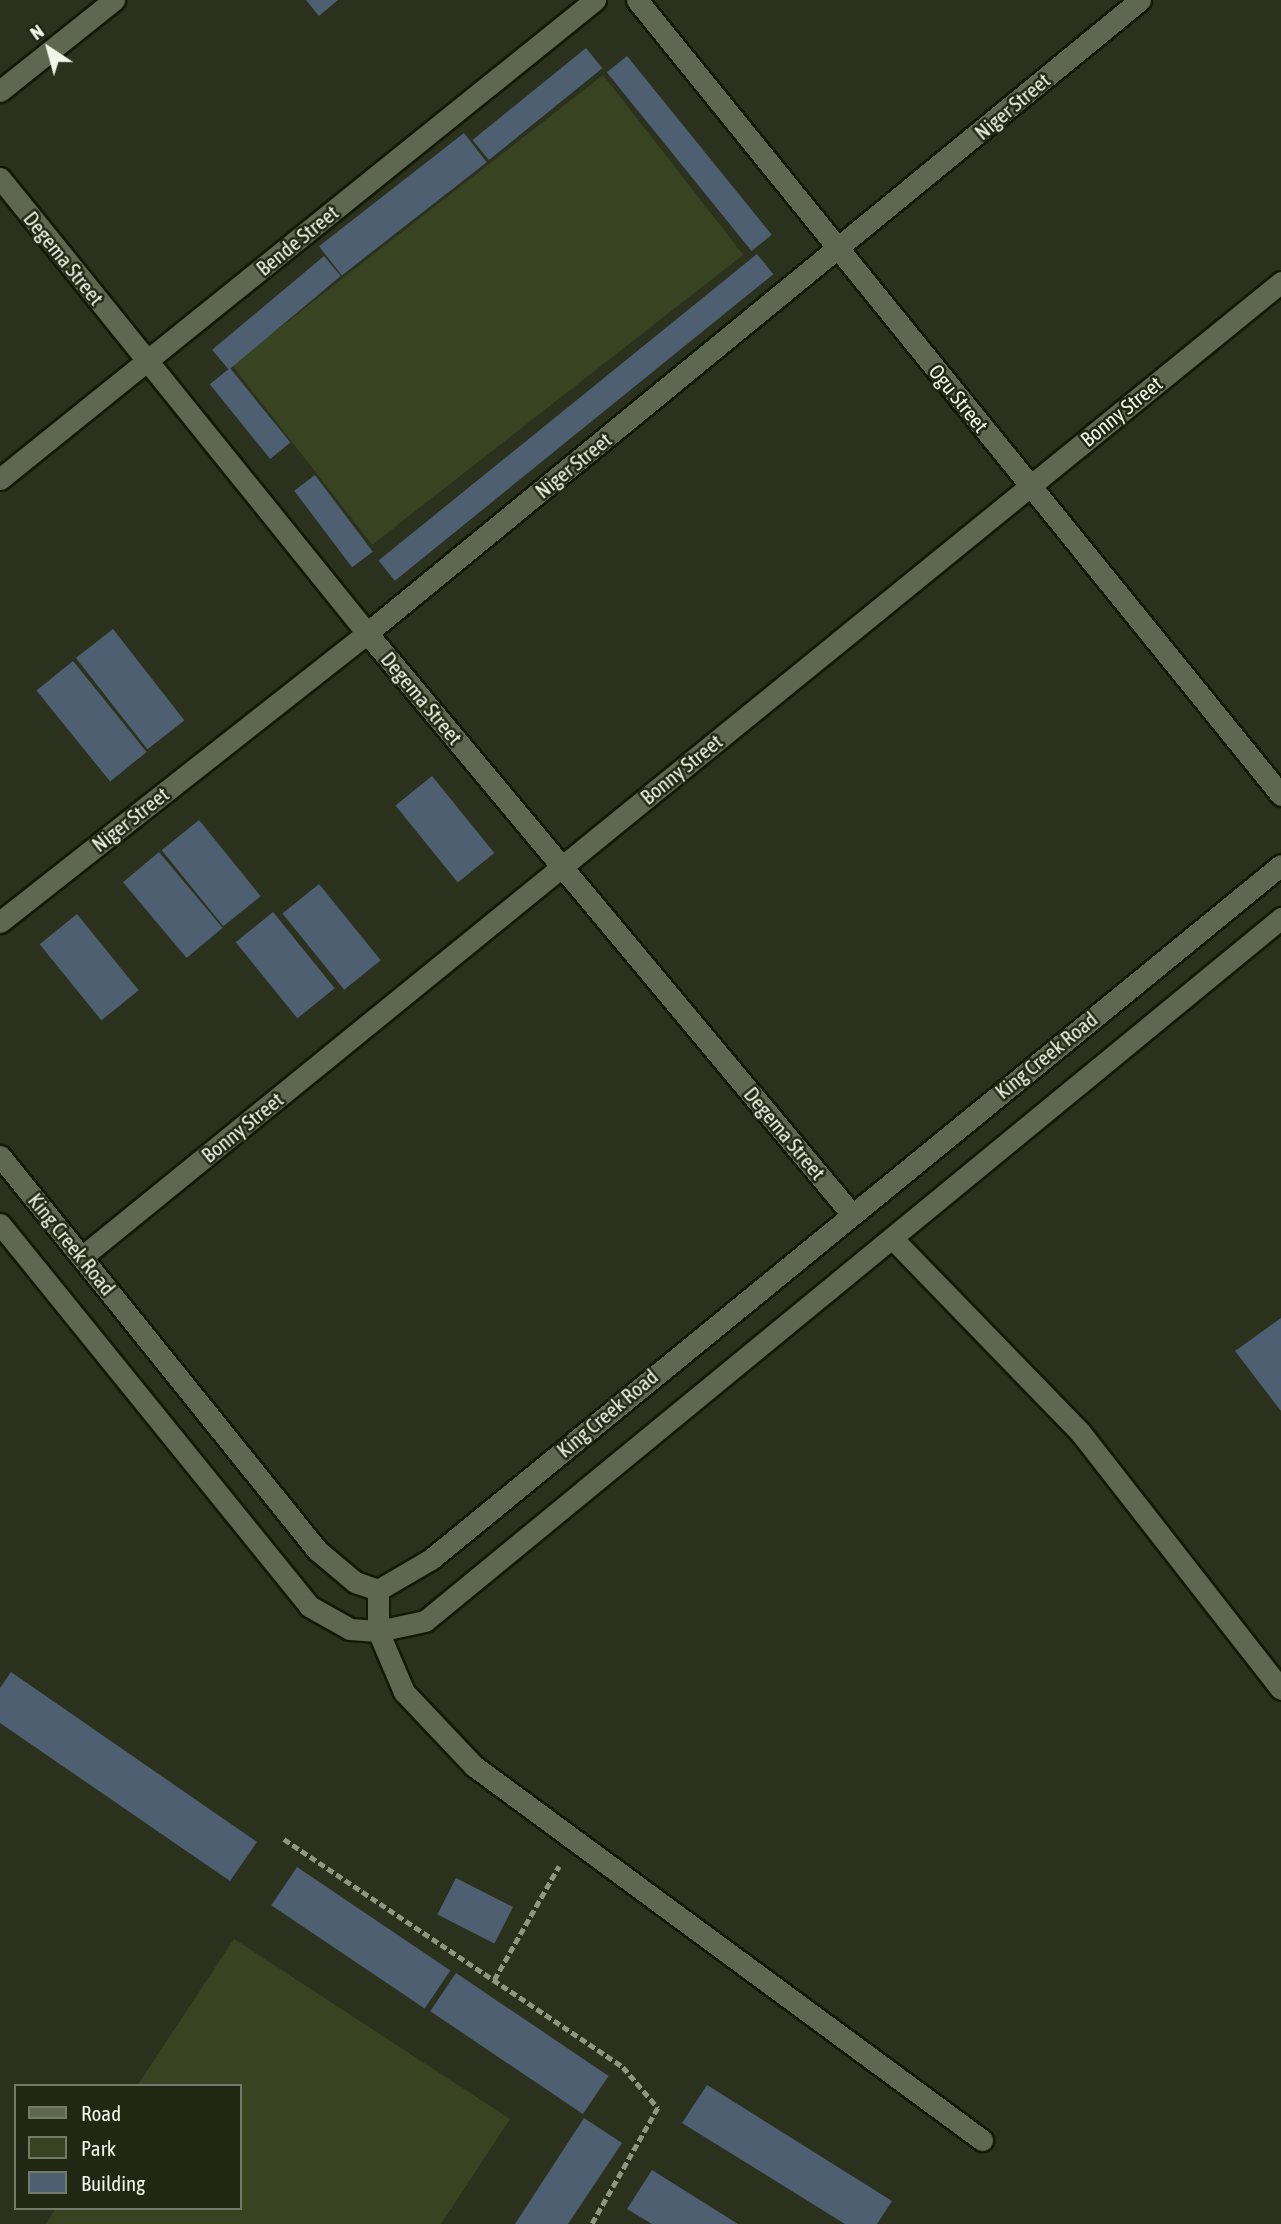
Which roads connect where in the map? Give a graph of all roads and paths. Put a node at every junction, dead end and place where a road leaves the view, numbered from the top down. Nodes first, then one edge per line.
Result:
1 (114, 0) edge
2 (595, 0) edge
3 (637, 0) edge
4 (1140, 0) edge
5 (0, 91) edge
6 (0, 178) edge
7 (838, 249) junction
8 (1281, 282) edge
9 (147, 361) junction
10 (0, 479) edge
11 (1029, 485) junction
12 (368, 633) junction
13 (1281, 795) edge
14 (1281, 865) edge
15 (563, 866) junction
16 (1281, 918) edge
17 (0, 922) edge
18 (0, 1156) edge
19 (850, 1212) junction
20 (0, 1224) edge
21 (892, 1238) junction
22 (83, 1256) junction
23 (377, 1590) junction
24 (378, 1632) junction
25 (1281, 1689) edge
26 (284, 1839) dead end
27 (571, 1840) junction
28 (494, 1980) junction
29 (982, 2140) dead end
30 (592, 2224) edge

1 - 5 street
2 - 9 street, Bende Street
3 - 7 street, Ogu Street
4 - 7 street, Niger Street
6 - 9 street, Degema Street
7 - 11 street, Ogu Street
7 - 12 street, Niger Street
8 - 11 street, Bonny Street
9 - 10 street, Bende Street
9 - 12 street, Degema Street
11 - 13 street, Ogu Street
11 - 15 street, Bonny Street
12 - 15 street, Degema Street
12 - 17 street, Niger Street
14 - 19 street, King Creek Road
15 - 19 street, Degema Street
15 - 22 street, Bonny Street
16 - 21 street, King Creek Road
18 - 22 street, King Creek Road
19 - 23 street, King Creek Road
20 - 24 street, King Creek Road
21 - 24 street, King Creek Road
21 - 25 street
22 - 23 street, King Creek Road
23 - 24 street
24 - 27 street
26 - 28 path
27 - 28 path
27 - 29 street
28 - 30 path

